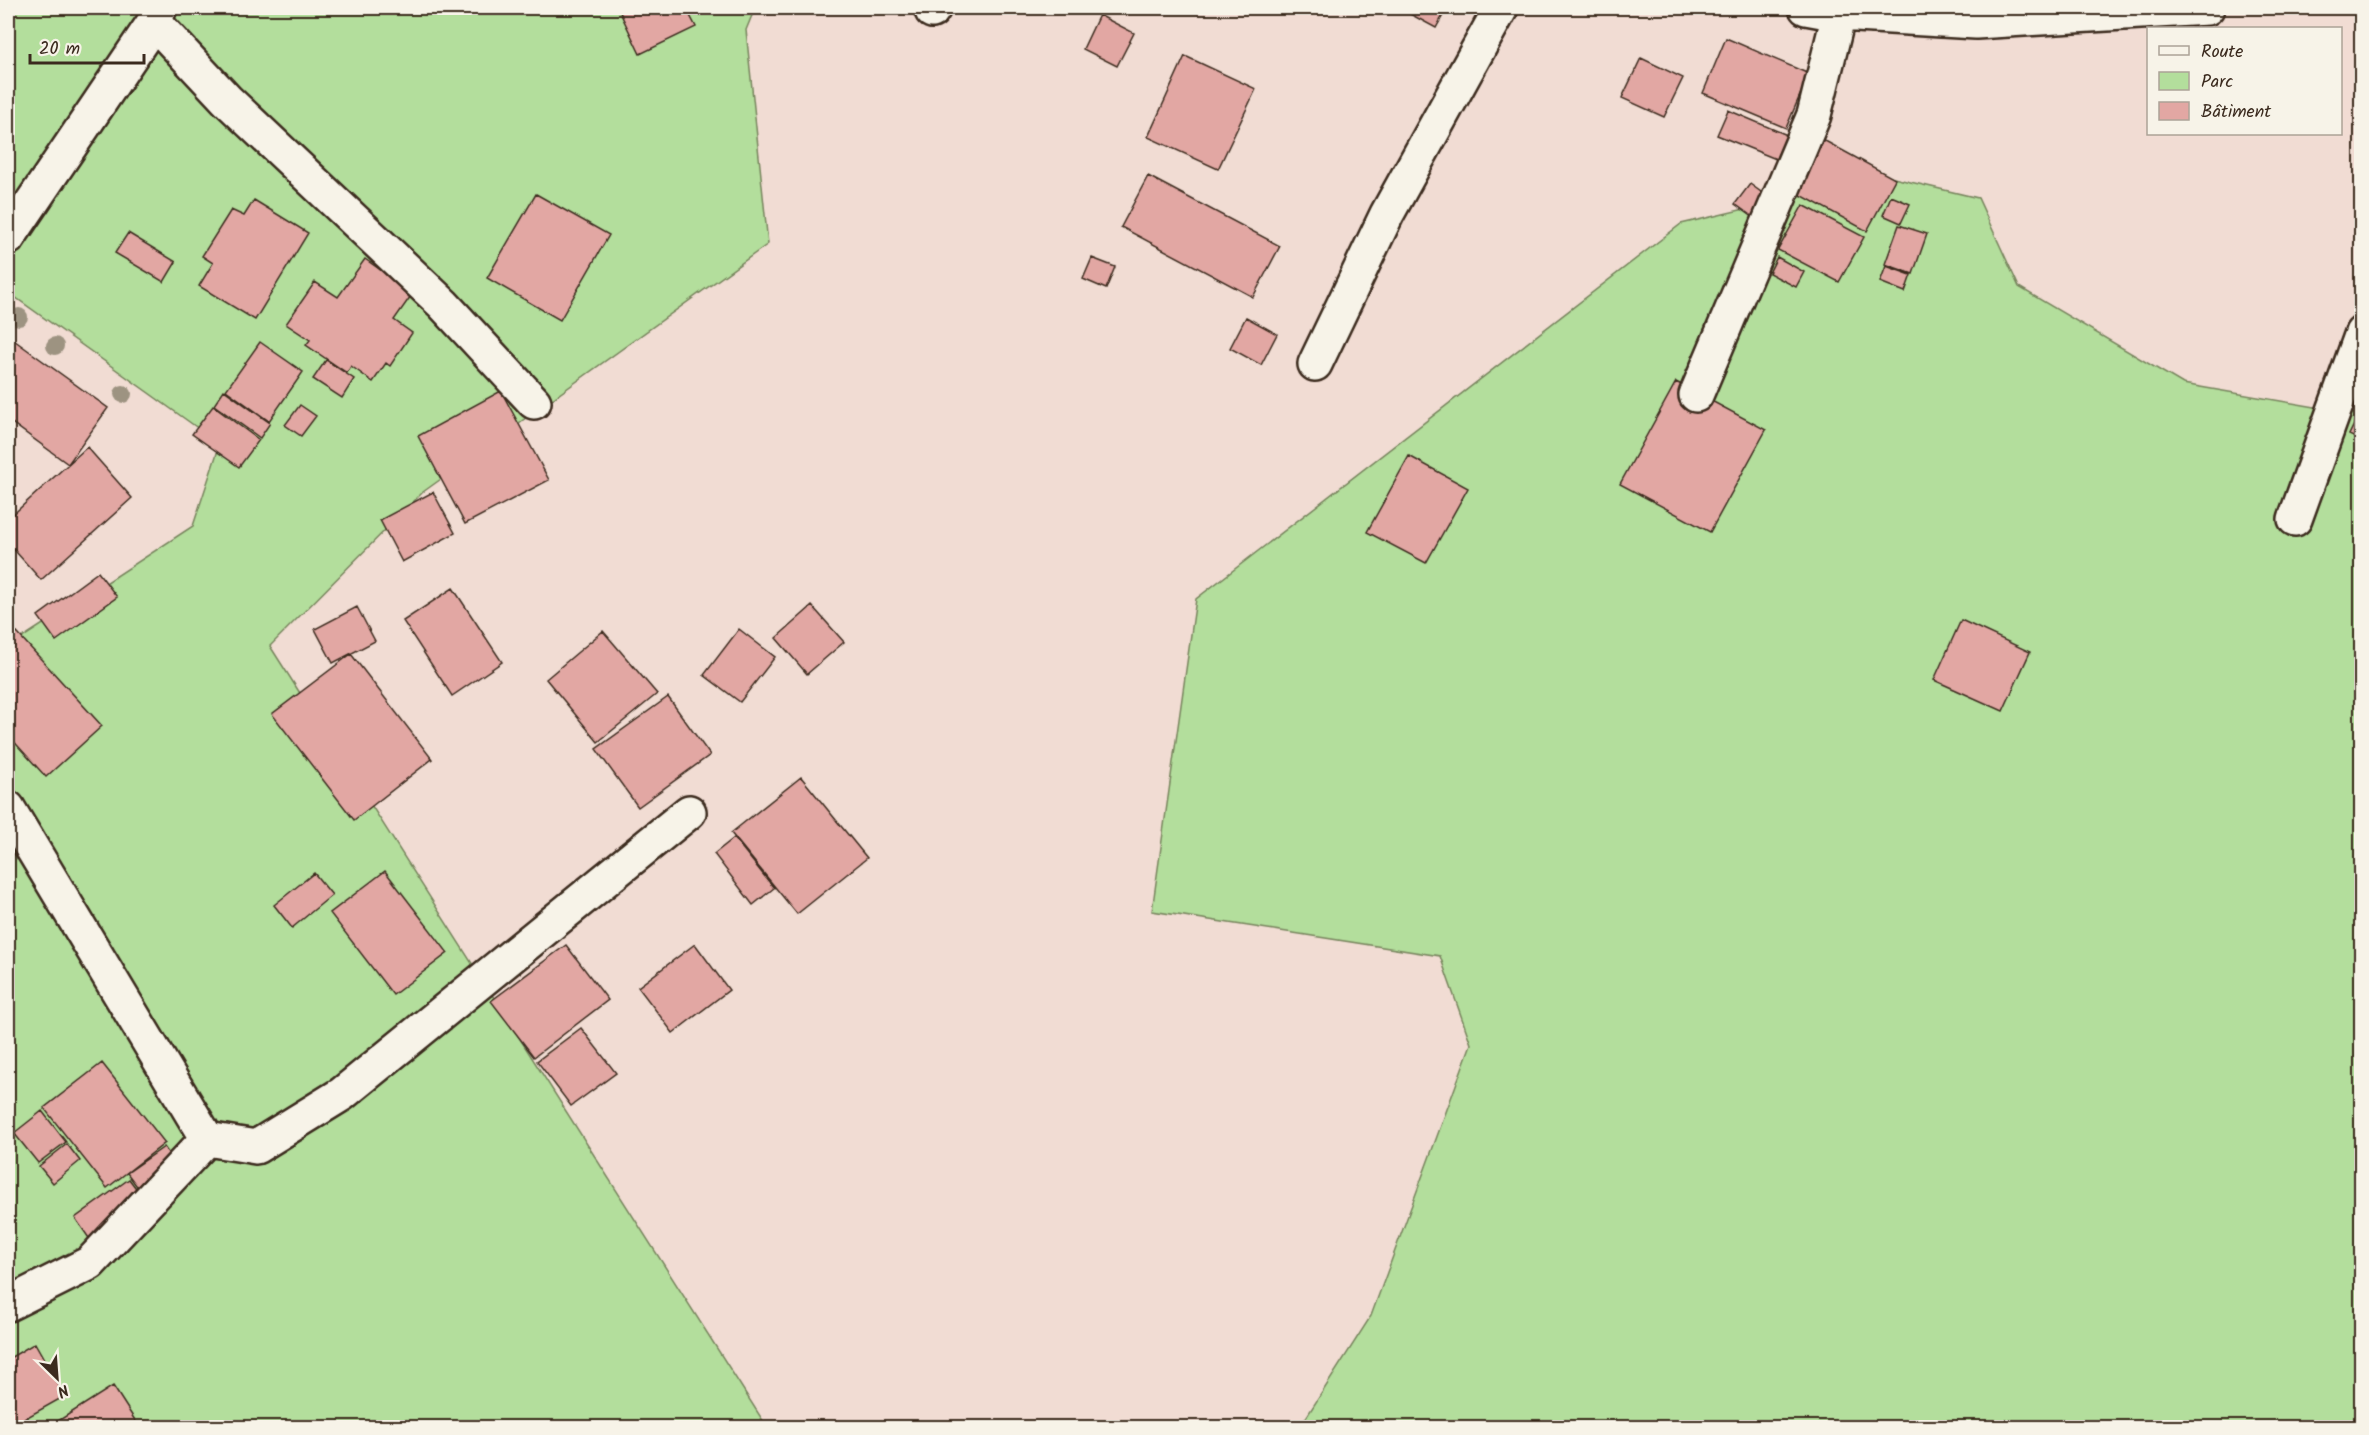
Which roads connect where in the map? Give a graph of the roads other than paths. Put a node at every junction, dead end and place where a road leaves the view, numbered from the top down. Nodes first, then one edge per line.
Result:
1 (1501, 8) edge
2 (1806, 8) edge
3 (2207, 8) edge
4 (1839, 14) junction
5 (157, 15) edge
6 (8, 238) edge
7 (2361, 333) edge
8 (1315, 364) dead end
9 (1696, 395) dead end
10 (534, 402) dead end
11 (2295, 519) dead end
12 (8, 808) edge
13 (689, 812) dead end
14 (207, 1138) junction
15 (8, 1304) edge

1 - 8 street
2 - 4 street
3 - 4 street
4 - 9 street
5 - 6 street
5 - 10 street
7 - 11 street
12 - 14 street
13 - 14 street
14 - 15 street

